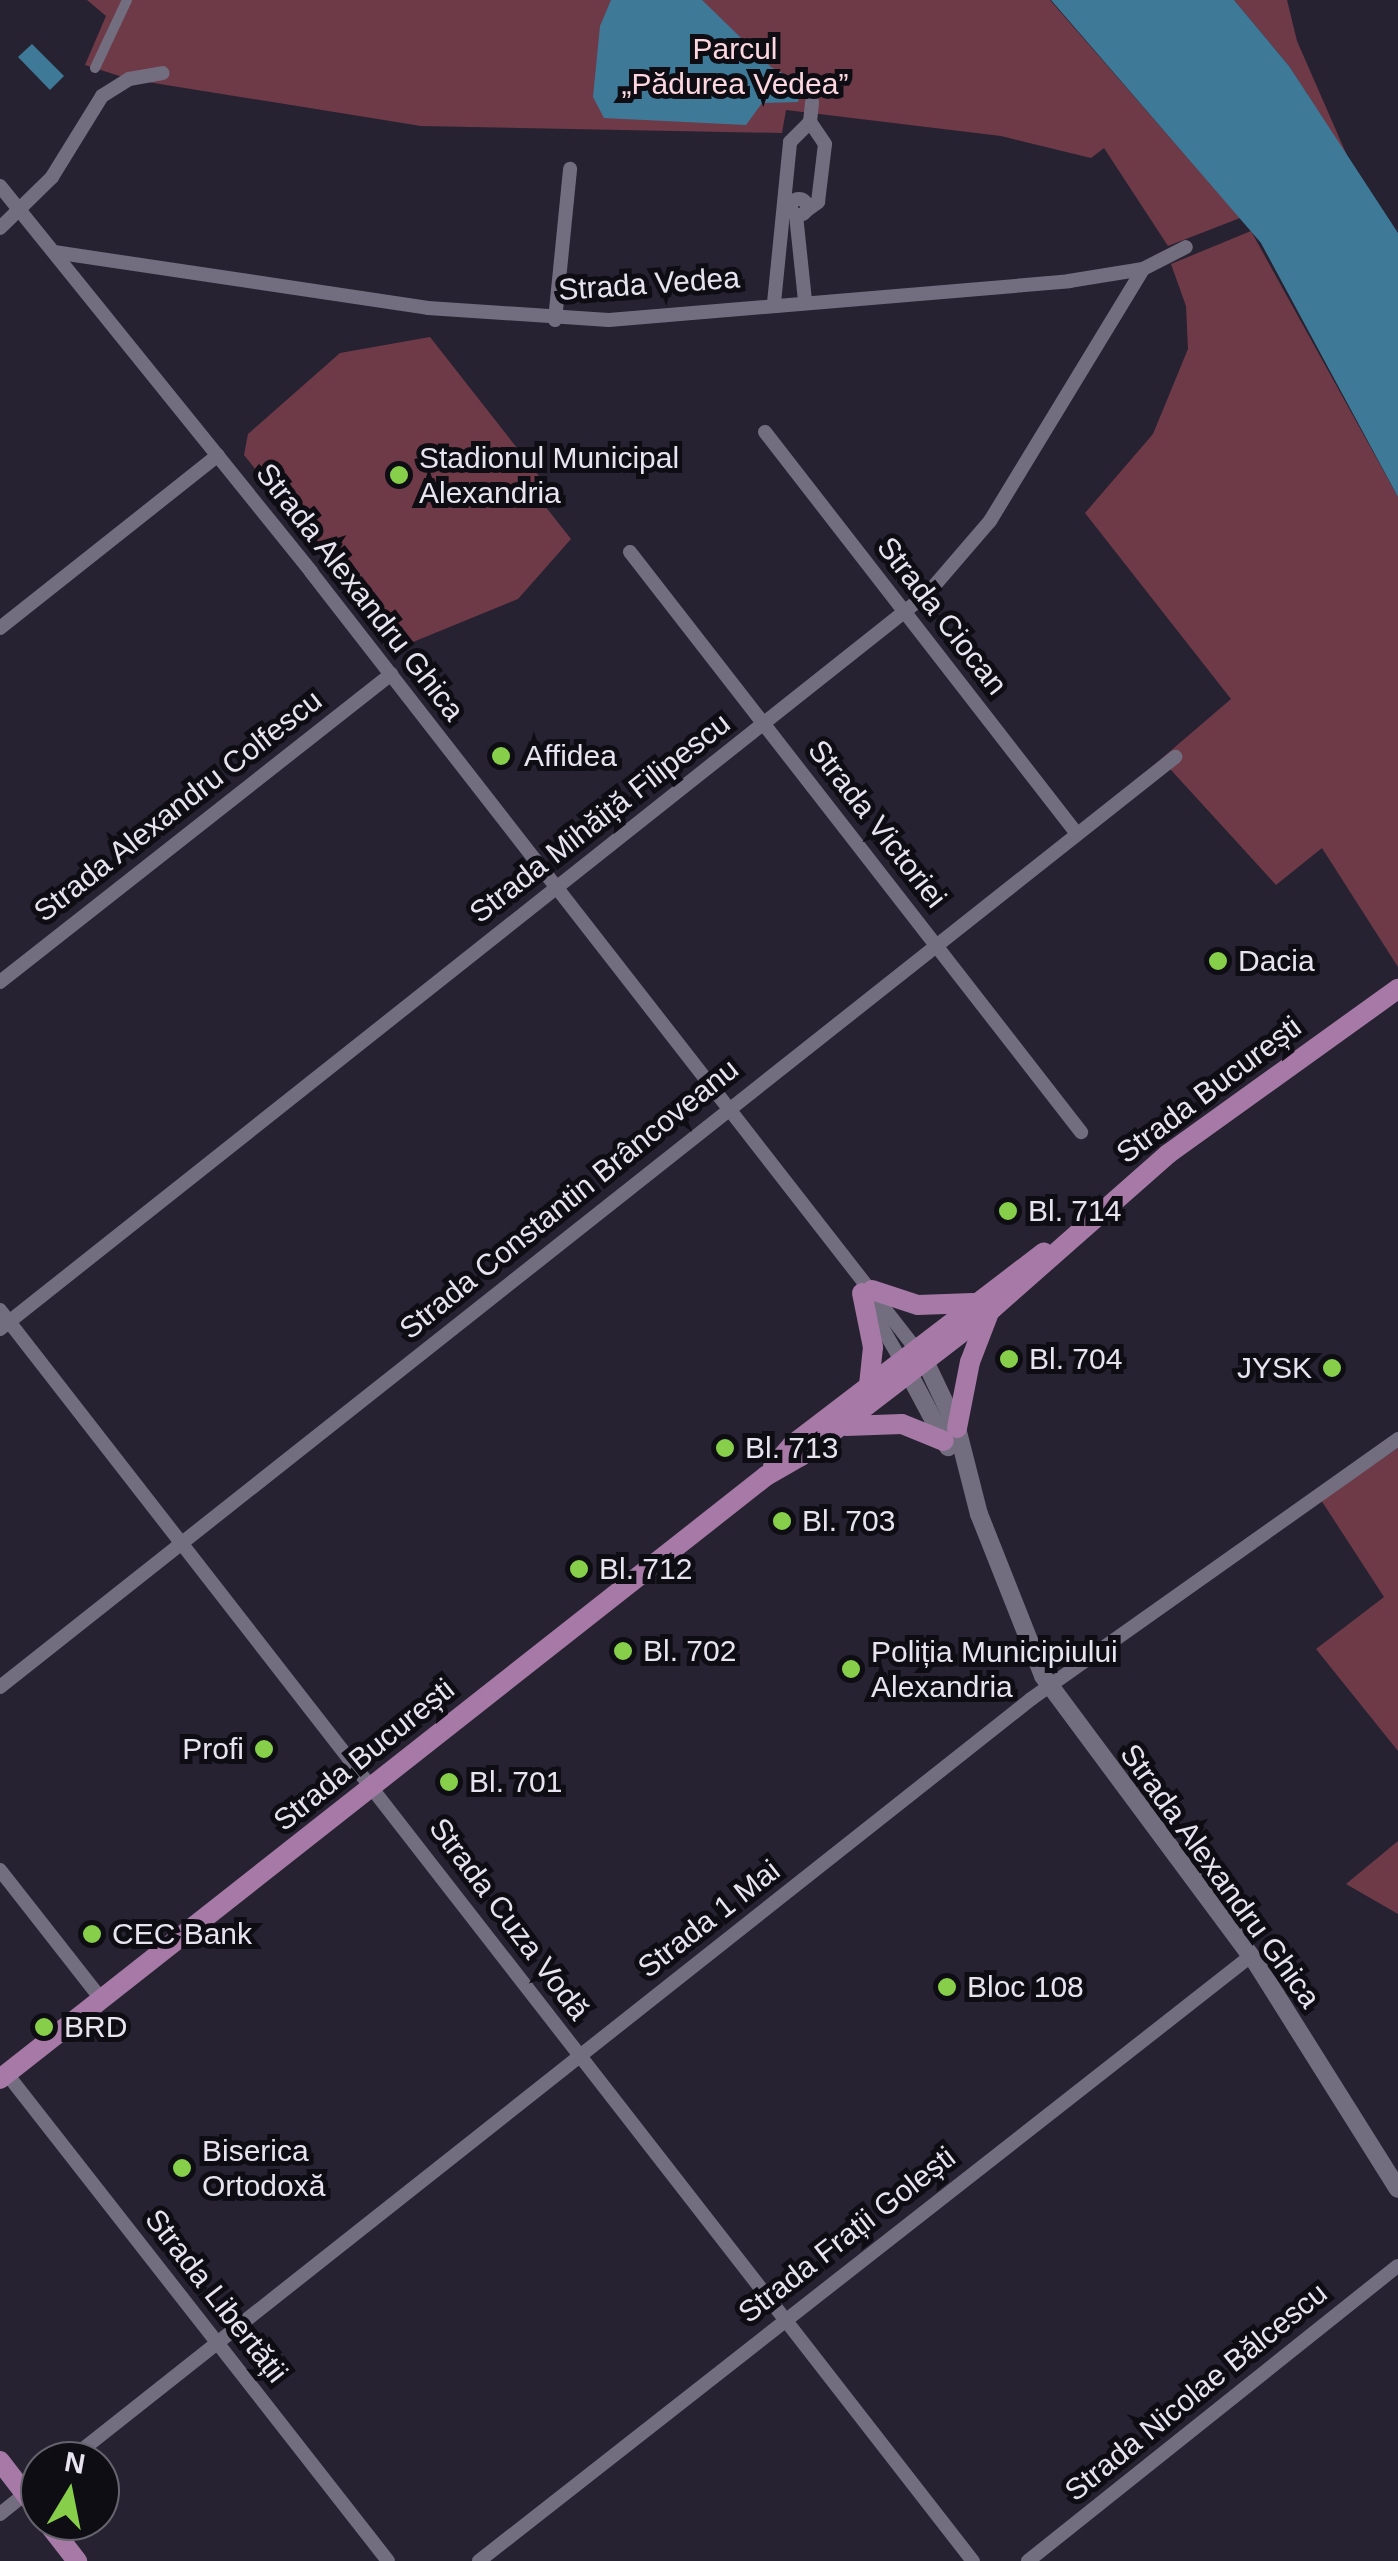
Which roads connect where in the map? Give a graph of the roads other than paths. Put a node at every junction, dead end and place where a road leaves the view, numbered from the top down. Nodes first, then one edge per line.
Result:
1 (127, 0) edge
2 (95, 68) dead end
3 (162, 73) dead end
4 (812, 102) dead end
5 (810, 122) junction
6 (570, 169) dead end
7 (0, 186) edge
8 (794, 209) junction
9 (20, 212) junction
10 (0, 228) edge
11 (1186, 247) dead end
12 (54, 252) junction
13 (97, 256) junction
14 (1143, 269) junction
15 (78, 283) junction
16 (805, 300) junction
17 (774, 303) junction
18 (555, 320) junction
19 (765, 432) dead end
20 (218, 455) junction
21 (630, 552) dead end
22 (904, 612) junction
23 (0, 628) edge
24 (391, 674) junction
25 (763, 724) junction
26 (1175, 757) dead end
27 (1077, 834) junction
28 (554, 890) junction
29 (936, 944) junction
30 (0, 982) edge
31 (1398, 990) edge
32 (724, 1110) junction
33 (1081, 1132) dead end
34 (863, 1285) junction
35 (983, 1306) junction
36 (3, 1321) edge
37 (913, 1361) junction
38 (869, 1385) junction
39 (839, 1428) junction
40 (951, 1434) junction
41 (1398, 1439) edge
42 (766, 1476) junction
43 (183, 1544) junction
44 (1048, 1685) junction
45 (0, 1687) edge
46 (373, 1786) junction
47 (0, 1870) edge
48 (1251, 1956) junction
49 (101, 1999) junction
50 (578, 2056) junction
51 (2, 2073) edge
52 (1398, 2189) edge
53 (1398, 2266) edge
54 (784, 2319) junction
55 (217, 2343) junction
56 (93, 2441) edge
57 (0, 2461) edge
58 (20, 2478) edge
59 (20, 2498) edge
60 (0, 2514) edge
61 (62, 2541) edge
62 (77, 2561) edge
63 (388, 2561) edge
64 (479, 2561) edge
65 (973, 2561) edge
66 (1028, 2561) edge

1 - 2 street
3 - 9 street
4 - 5 street
5 - 8 street
5 - 8 street
6 - 18 street
7 - 9 street, Strada Alexandru Ghica
8 - 16 street
8 - 17 street
9 - 10 street
9 - 12 street, Strada Alexandru Ghica
11 - 14 street, Strada Vedea
12 - 13 street, Strada Vedea
12 - 15 street, Strada Alexandru Ghica
13 - 15 street
13 - 18 street, Strada Vedea
14 - 16 street, Strada Vedea
14 - 22 street, Strada Mihăiță Filipescu
15 - 20 street, Strada Alexandru Ghica
16 - 17 street, Strada Vedea
17 - 18 street, Strada Vedea
19 - 22 street, Strada Ciocan
20 - 23 street
20 - 24 street, Strada Alexandru Ghica
21 - 25 street, Strada Victoriei
22 - 25 street, Strada Mihăiță Filipescu
22 - 27 street, Strada Ciocan
24 - 28 street, Strada Alexandru Ghica
24 - 30 street, Strada Alexandru Colfescu
25 - 28 street, Strada Mihăiță Filipescu
25 - 29 street, Strada Victoriei
26 - 27 street, Strada Constantin Brâncoveanu
27 - 29 street, Strada Constantin Brâncoveanu
28 - 32 street, Strada Alexandru Ghica
28 - 36 street, Strada Mihăiță Filipescu
29 - 32 street, Strada Constantin Brâncoveanu
29 - 33 street, Strada Victoriei
31 - 35 main road, Strada București
32 - 34 street, Strada Alexandru Ghica
32 - 43 street, Strada Constantin Brâncoveanu
34 - 35 main road
34 - 37 street, Strada Alexandru Ghica
34 - 38 main road
35 - 37 main road, Strada București
35 - 40 main road
36 - 43 street, Strada Cuza Vodă
37 - 38 main road, Strada București
37 - 39 main road, Strada București
37 - 40 street, Strada Alexandru Ghica
38 - 42 main road, Strada București
39 - 40 main road
39 - 42 main road, Strada București
40 - 44 street, Strada Alexandru Ghica
41 - 44 street, Strada 1 Mai
42 - 46 main road, Strada București
43 - 45 street, Strada Constantin Brâncoveanu
43 - 46 street, Strada Cuza Vodă
44 - 48 street, Strada Alexandru Ghica
44 - 50 street, Strada 1 Mai
46 - 49 main road, Strada București
46 - 50 street, Strada Cuza Vodă
47 - 49 street
48 - 52 street, Strada Alexandru Ghica
48 - 54 street, Strada Frații Golești
49 - 51 main road, Strada București
50 - 54 street, Strada Cuza Vodă
50 - 55 street, Strada 1 Mai
51 - 55 street, Strada Libertății
53 - 66 street, Strada Nicolae Bălcescu
54 - 64 street, Strada Frații Golești
54 - 65 street, Strada Cuza Vodă
55 - 56 street, Strada 1 Mai
55 - 63 street, Strada Libertății
57 - 58 main road
59 - 60 street
61 - 62 main road

